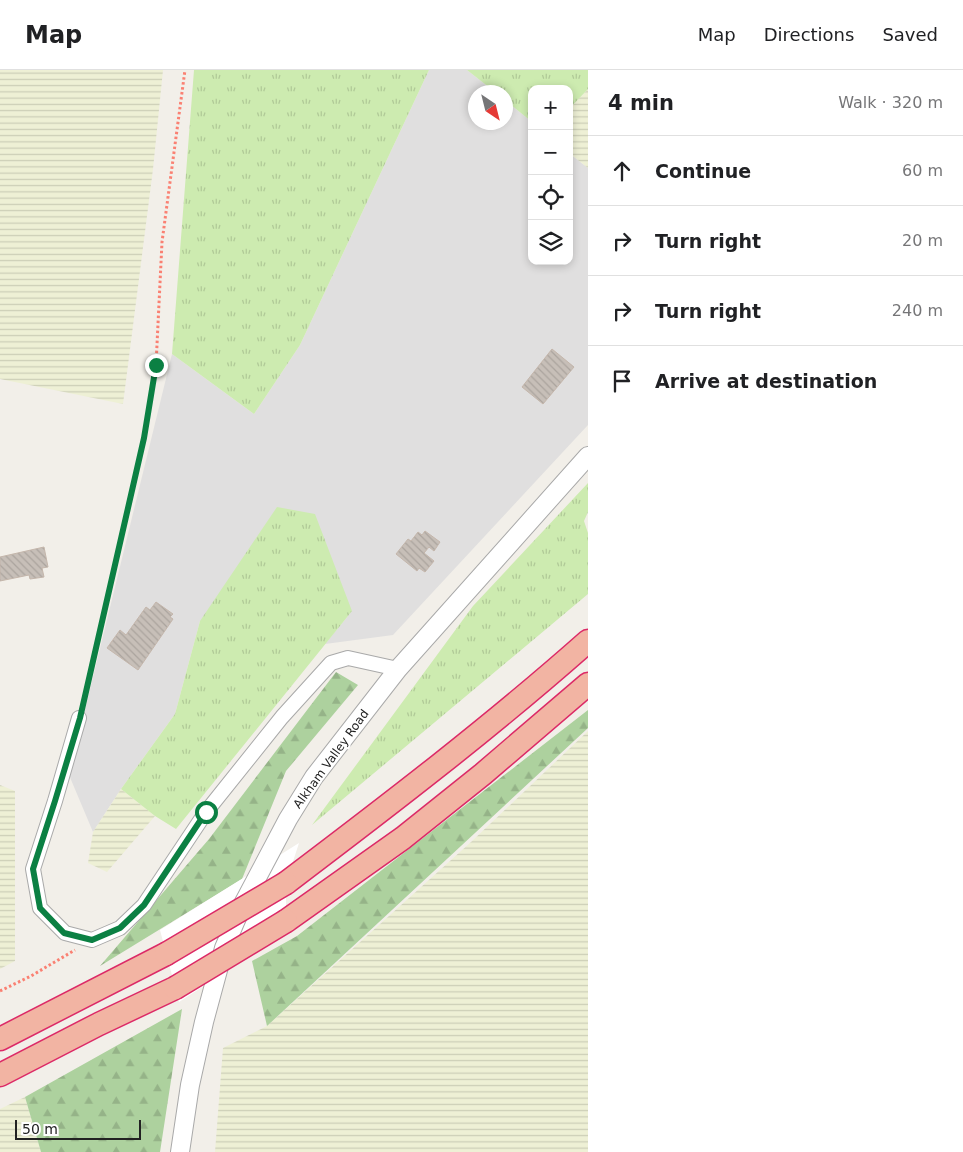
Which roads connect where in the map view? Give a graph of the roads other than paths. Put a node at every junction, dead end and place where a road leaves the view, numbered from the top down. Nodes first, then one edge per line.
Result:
1 (588, 456) edge
2 (588, 641) edge
3 (398, 669) junction
4 (588, 684) edge
5 (80, 718) road end
6 (0, 1039) edge
7 (0, 1075) edge
8 (180, 1152) edge

1 - 3 street, Alkham Valley Road
2 - 6 highway, bridge
3 - 5 street
3 - 8 street, Alkham Valley Road
4 - 7 highway, bridge

